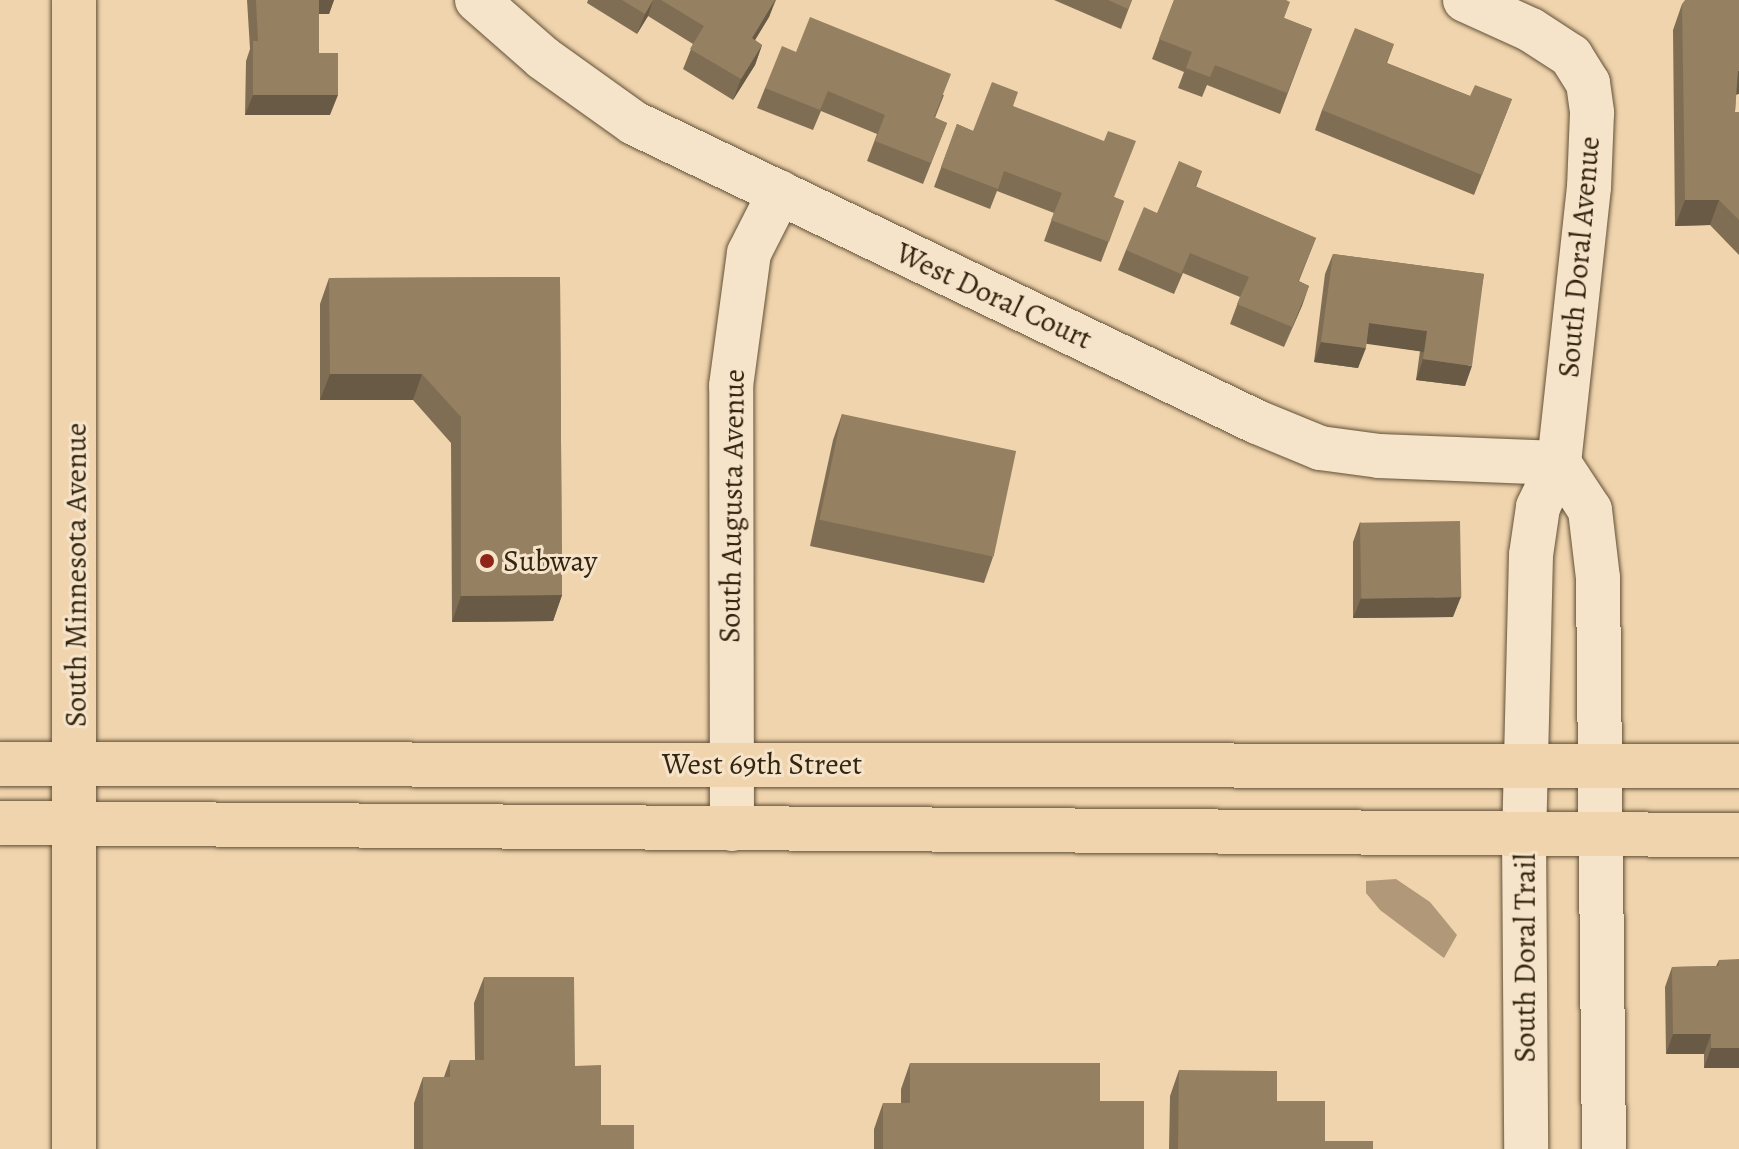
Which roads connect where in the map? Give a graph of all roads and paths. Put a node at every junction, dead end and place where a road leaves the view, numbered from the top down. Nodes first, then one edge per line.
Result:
1 (74, 0) edge
2 (477, 0) edge
3 (1465, 0) edge
4 (780, 192) junction
5 (1559, 463) junction
6 (77, 761) junction
7 (0, 764) edge
8 (732, 764) junction
9 (1525, 766) junction
10 (1600, 766) junction
11 (1739, 766) edge
12 (0, 823) edge
13 (76, 827) junction
14 (732, 829) junction
15 (1524, 833) junction
16 (1600, 834) junction
17 (1739, 835) edge
18 (74, 1149) edge
19 (1526, 1149) edge
20 (1604, 1149) edge

1 - 6 main road, South Minnesota Avenue
2 - 4 street, West Doral Court
3 - 5 street, South Doral Avenue
4 - 5 street, West Doral Court
4 - 8 street, South Augusta Avenue
5 - 9 street, South Doral Avenue
5 - 10 street
6 - 7 main road, West 69th Street
6 - 8 main road, West 69th Street
6 - 13 main road, South Minnesota Avenue
8 - 9 main road, West 69th Street
8 - 14 street, South Augusta Avenue
9 - 10 main road, West 69th Street
9 - 15 street, South Doral Trail
10 - 11 main road, West 69th Street
10 - 16 street
12 - 13 main road
13 - 14 main road
13 - 18 main road, South Minnesota Avenue
14 - 15 main road
15 - 16 main road
15 - 19 street, South Doral Trail
16 - 17 main road
16 - 20 street

